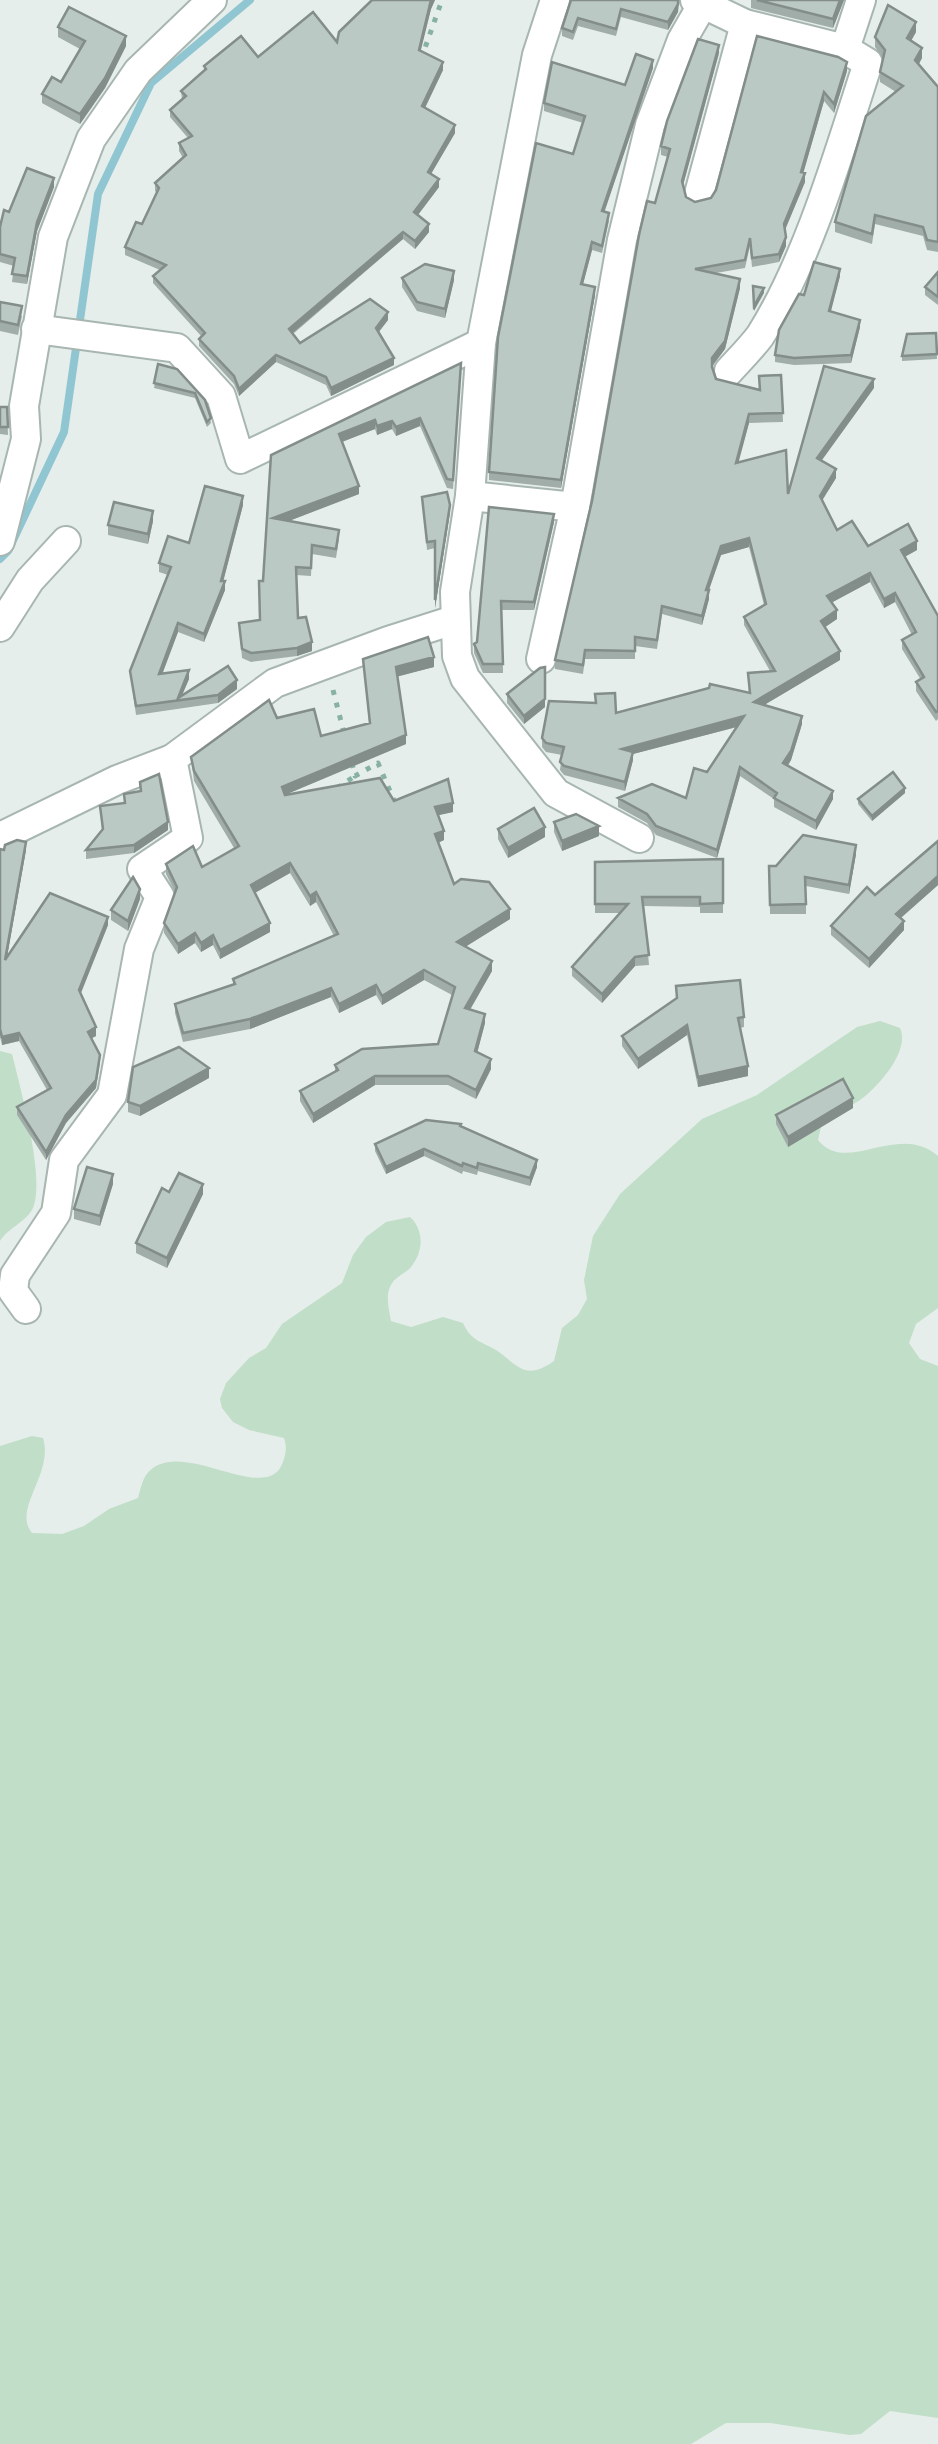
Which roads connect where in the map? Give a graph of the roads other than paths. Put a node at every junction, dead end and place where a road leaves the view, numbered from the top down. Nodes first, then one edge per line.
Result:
1 (212, 0) edge
2 (555, 0) edge
3 (861, 0) edge
4 (702, 1) edge
5 (746, 24) junction
6 (845, 50) junction
7 (698, 194) dead end
8 (36, 329) junction
9 (481, 344) junction
10 (730, 371) dead end
11 (470, 496) junction
12 (575, 508) junction
13 (66, 540) dead end
14 (0, 541) edge
15 (0, 595) edge
16 (454, 620) junction
17 (0, 627) edge
18 (540, 659) dead end
19 (172, 759) junction
20 (0, 837) edge
21 (639, 838) dead end
22 (26, 1310) dead end

1 - 8 street
2 - 9 street
3 - 6 street
4 - 5 street
4 - 12 street
5 - 6 street
5 - 7 street
6 - 10 street
8 - 9 street
8 - 14 street
9 - 11 street
11 - 12 street
11 - 16 street
12 - 18 street
13 - 17 street
15 - 17 street
16 - 19 street
16 - 21 street
19 - 20 street
19 - 22 street

